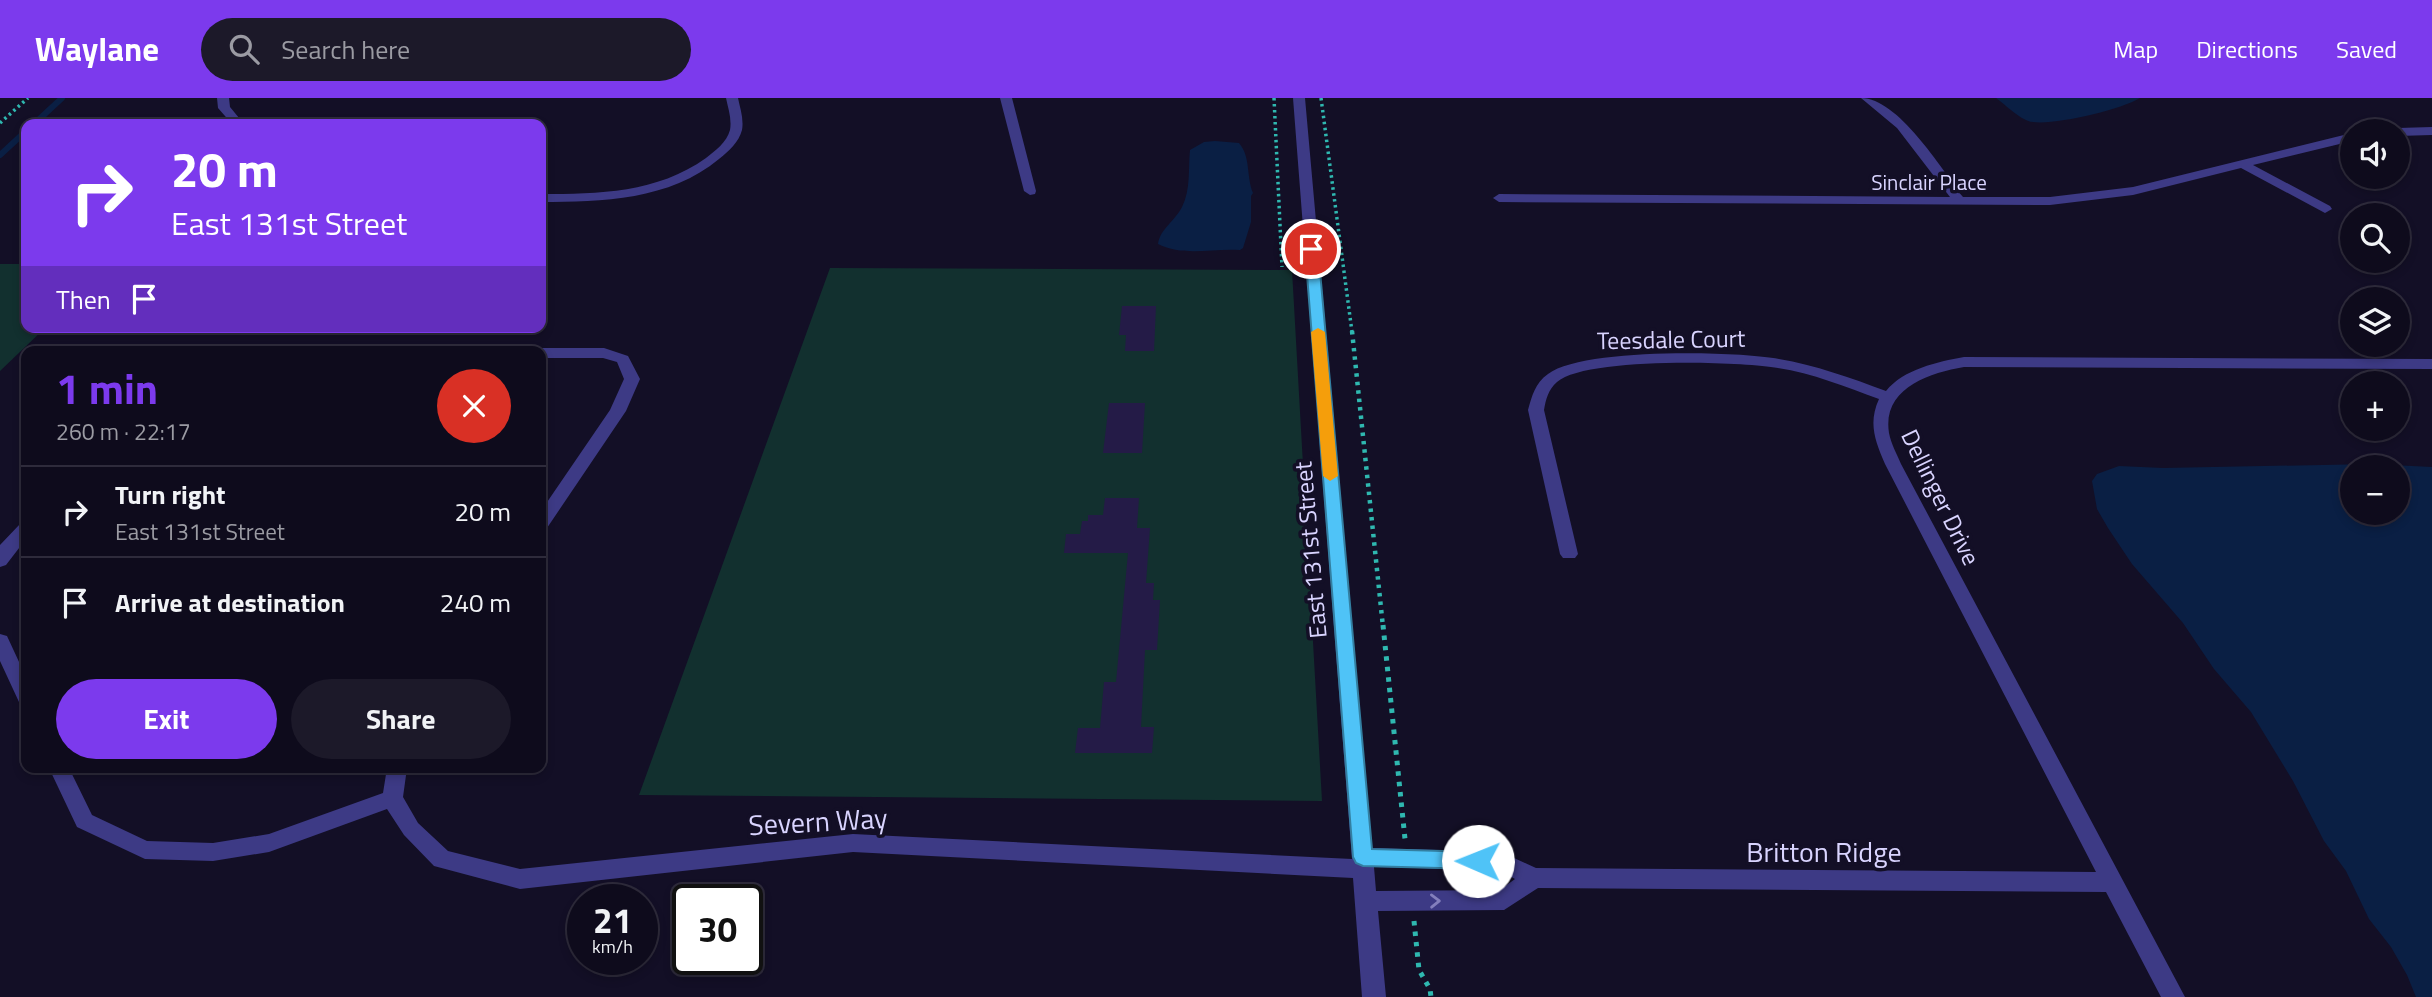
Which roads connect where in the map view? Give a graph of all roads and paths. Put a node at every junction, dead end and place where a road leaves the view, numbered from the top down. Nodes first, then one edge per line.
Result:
1 (28, 98) edge
2 (223, 98) edge
3 (732, 98) edge
4 (1006, 98) edge
5 (1274, 98) edge
6 (1299, 98) edge
7 (1321, 98) edge
8 (1867, 98) edge
9 (234, 119) edge
10 (0, 122) edge
11 (2432, 131) edge
12 (2410, 132) edge
13 (2340, 140) edge
14 (2242, 164) junction
15 (1030, 191) dead end
16 (546, 198) edge
17 (1499, 198) dead end
18 (1960, 201) junction
19 (2325, 209) dead end
20 (1282, 267) dead end
21 (546, 353) edge
22 (2432, 364) edge
23 (1890, 398) junction
24 (546, 517) edge
25 (21, 534) edge
26 (1569, 554) dead end
27 (0, 561) edge
28 (0, 641) edge
29 (21, 686) edge
30 (61, 773) edge
31 (396, 773) edge
32 (392, 798) junction
33 (1407, 859) junction
34 (1363, 863) junction
35 (1534, 878) junction
36 (2113, 882) junction
37 (1367, 901) junction
38 (1412, 901) junction
39 (1374, 997) edge
40 (1431, 997) edge
41 (2173, 997) edge

1 - 10 path
2 - 9 street
3 - 16 street
4 - 15 street
5 - 20 path
6 - 34 street, East 131st Street
7 - 33 path
8 - 18 street
11 - 12 street
13 - 14 street, Sinclair Place
14 - 18 street, Sinclair Place
14 - 19 street
17 - 18 street, Sinclair Place
21 - 24 street
22 - 23 street
23 - 26 street, Teesdale Court
23 - 36 street, Dellinger Drive
25 - 27 street
28 - 29 street
30 - 32 street
31 - 32 street
32 - 34 street, Severn Way
33 - 34 street, Britton Ridge
33 - 35 street, Britton Ridge
34 - 37 street, East 131st Street
35 - 36 street, Britton Ridge
38 -> 35 street
36 - 41 street, Dellinger Drive
37 - 38 street
37 - 39 street, East 131st Street
38 - 40 path

